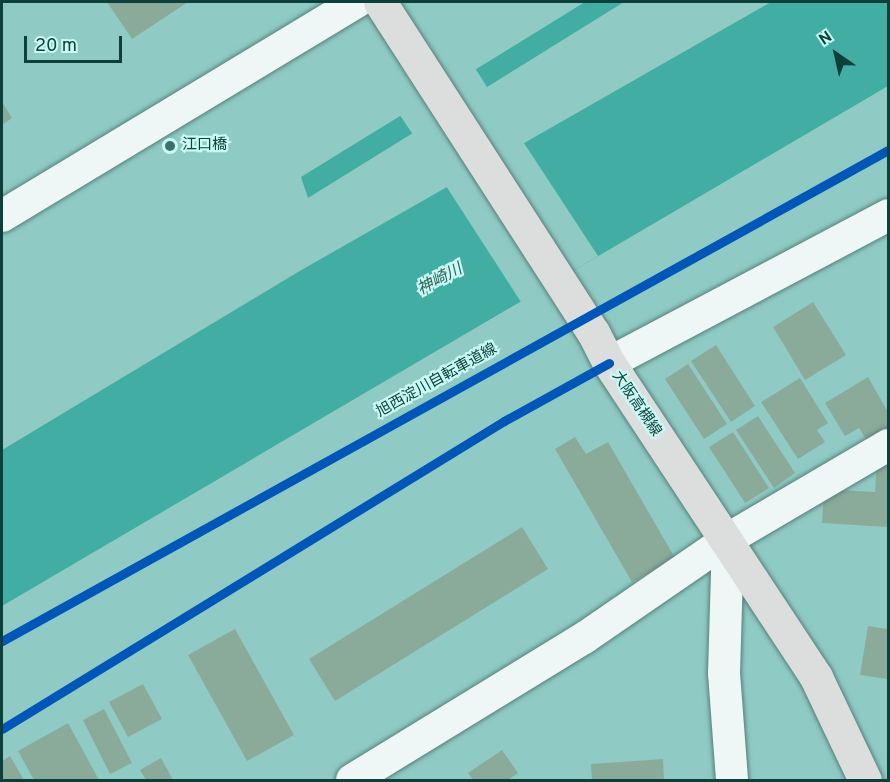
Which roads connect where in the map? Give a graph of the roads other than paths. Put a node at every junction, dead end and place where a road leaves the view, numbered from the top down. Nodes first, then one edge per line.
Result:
1 (357, 2) edge
2 (386, 13) edge
3 (888, 215) edge
4 (2, 216) edge
5 (609, 363) junction
6 (888, 445) edge
7 (728, 539) junction
8 (352, 780) edge
9 (732, 780) edge
10 (865, 780) edge

1 - 4 street
2 - 5 main road, 大阪高槻線
3 - 5 street
5 - 7 main road, 大阪高槻線
6 - 7 street
7 - 8 street
7 - 9 street
7 - 10 main road, 大阪高槻線

